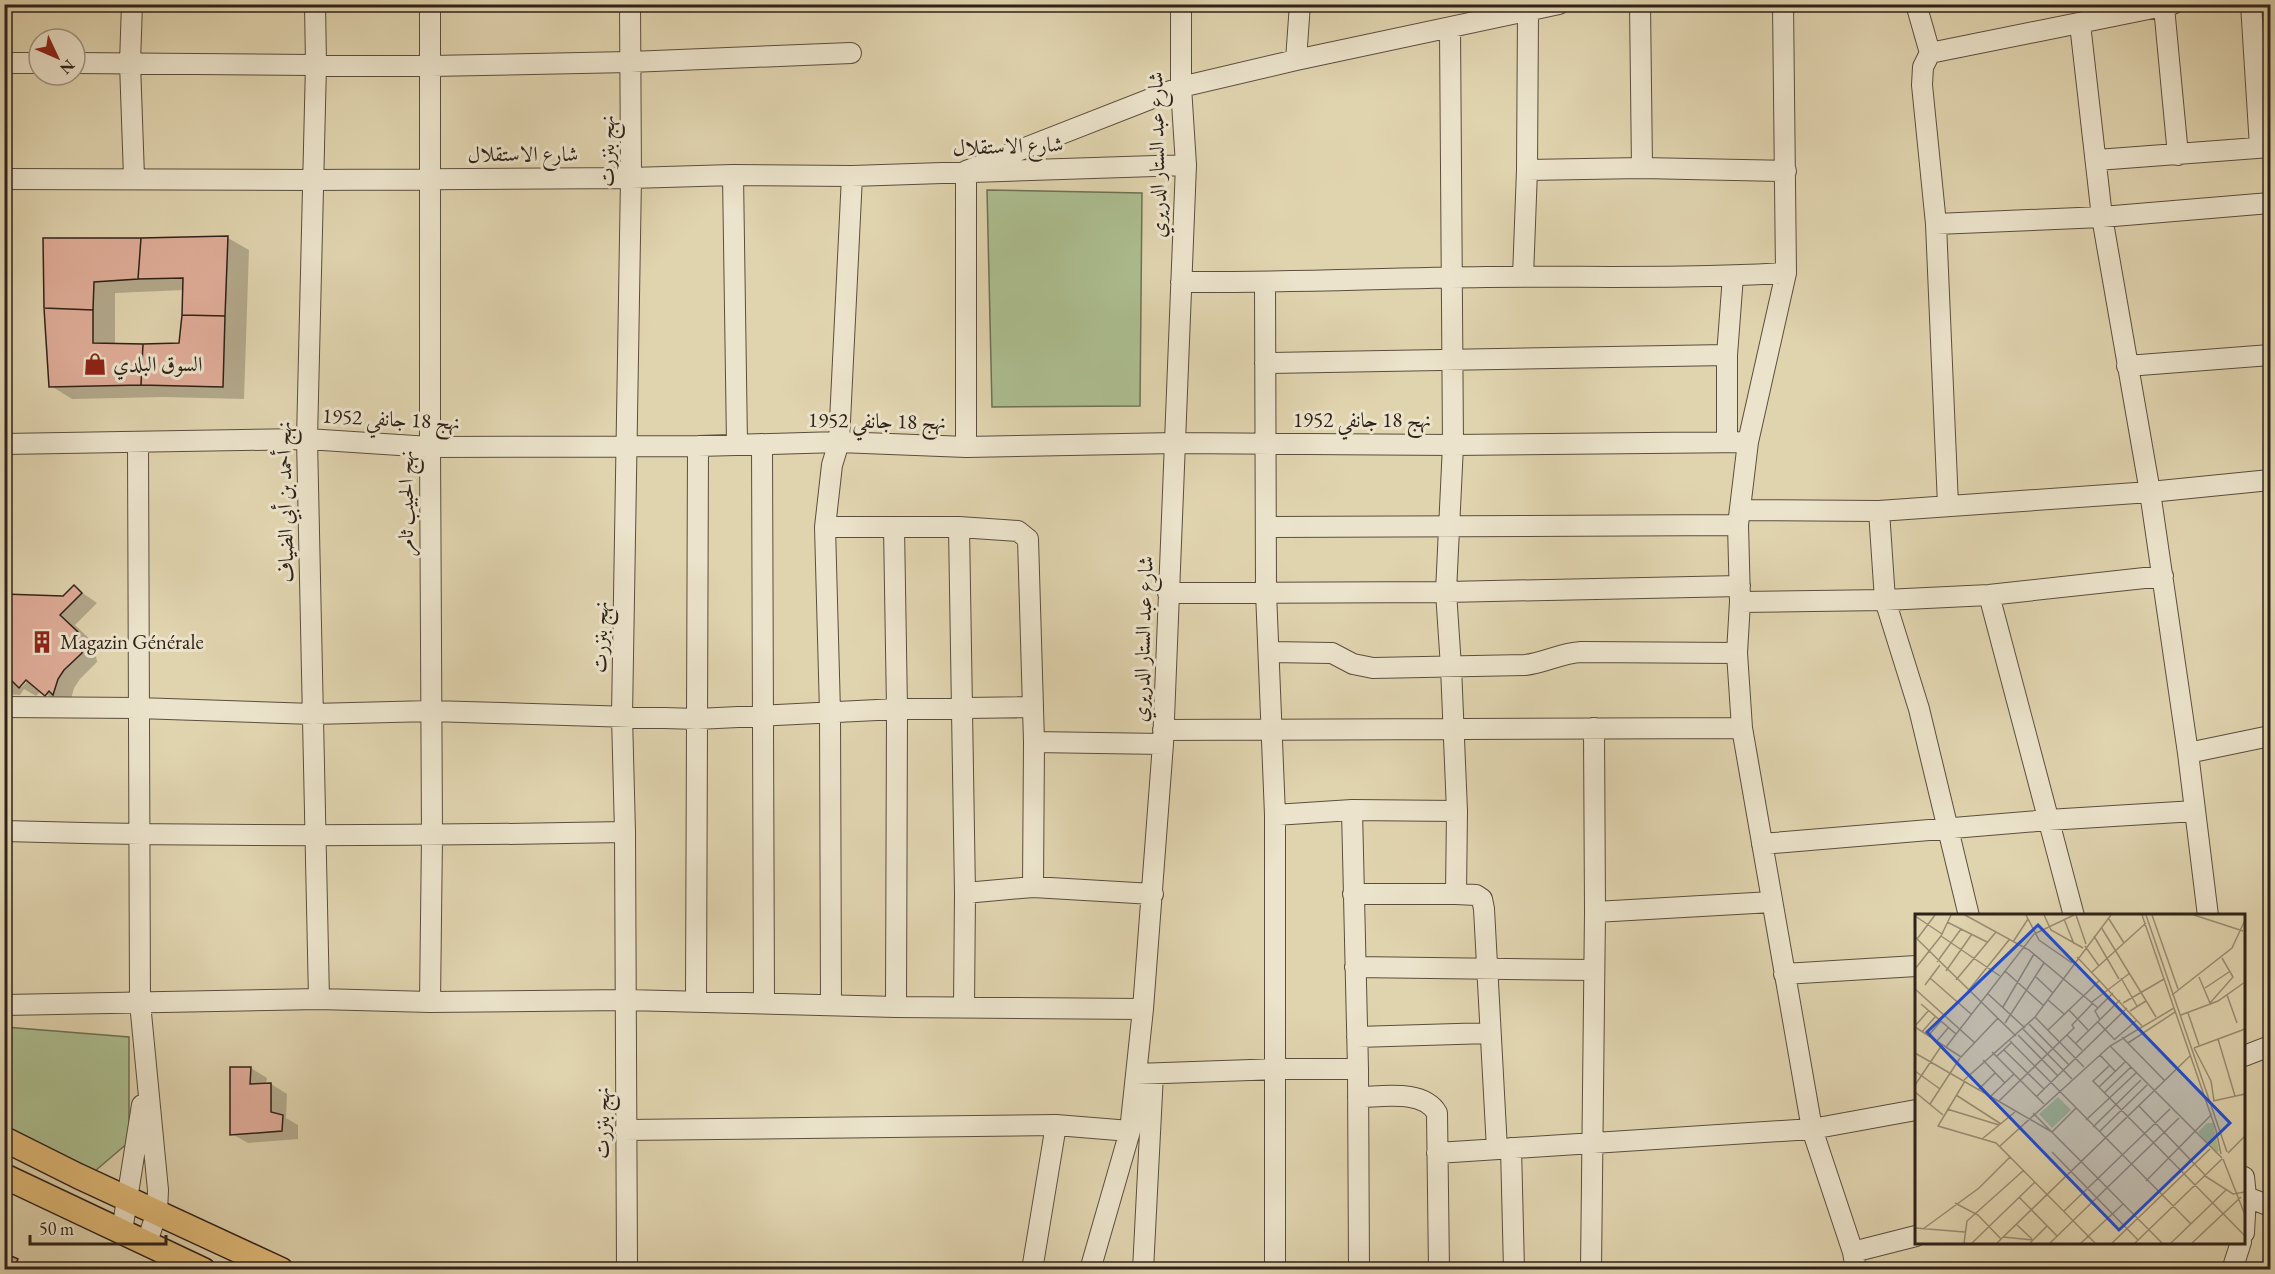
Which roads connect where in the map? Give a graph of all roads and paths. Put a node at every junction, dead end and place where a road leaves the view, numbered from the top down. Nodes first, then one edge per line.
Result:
1 (132, 4) edge
2 (315, 4) edge
3 (430, 4) edge
4 (630, 4) edge
5 (1181, 4) edge
6 (1300, 4) edge
7 (1559, 4) edge
8 (1640, 4) edge
9 (1783, 4) edge
10 (1916, 4) edge
11 (2251, 4) edge
12 (2169, 6) edge
13 (2114, 10) edge
14 (1528, 12) junction
15 (2080, 24) junction
16 (1450, 29) junction
17 (851, 52) dead end
18 (1930, 53) junction
19 (1296, 60) junction
20 (630, 62) junction
21 (4, 63) edge
22 (27, 63) edge
23 (87, 63) edge
24 (130, 63) junction
25 (316, 64) junction
26 (431, 66) junction
27 (1181, 87) junction
28 (2265, 147) edge
29 (2178, 155) junction
30 (2097, 160) junction
31 (1186, 165) junction
32 (1642, 168) junction
33 (1527, 170) junction
34 (966, 171) junction
35 (1786, 171) junction
36 (733, 175) junction
37 (852, 176) junction
38 (134, 177) junction
39 (4, 178) edge
40 (631, 178) junction
41 (431, 179) junction
42 (313, 180) junction
43 (2271, 203) edge
44 (2102, 217) junction
45 (1936, 224) junction
46 (1786, 273) junction
47 (1733, 276) junction
48 (1523, 277) junction
49 (1452, 278) junction
50 (1181, 282) junction
51 (1265, 283) junction
52 (1727, 355) junction
53 (2271, 355) edge
54 (1451, 359) junction
55 (1265, 363) junction
56 (2127, 366) junction
57 (307, 439) junction
58 (1727, 440) junction
59 (138, 442) junction
60 (839, 442) junction
61 (1748, 442) junction
62 (1176, 443) junction
63 (4, 444) edge
64 (737, 444) junction
65 (762, 444) junction
66 (1267, 444) junction
67 (1453, 445) junction
68 (627, 446) junction
69 (698, 446) junction
70 (430, 447) junction
71 (966, 447) junction
72 (2271, 480) edge
73 (2150, 492) junction
74 (1948, 505) junction
75 (1880, 511) junction
76 (1740, 517) junction
77 (825, 526) junction
78 (959, 526) junction
79 (1449, 526) junction
80 (894, 527) junction
81 (1266, 527) junction
82 (2163, 576) junction
83 (1266, 592) junction
84 (1446, 592) junction
85 (1168, 593) junction
86 (1740, 594) junction
87 (1989, 595) junction
88 (1885, 600) junction
89 (1269, 652) junction
90 (1737, 652) junction
91 (1451, 667) junction
92 (4, 707) edge
93 (1033, 707) junction
94 (138, 708) junction
95 (962, 708) junction
96 (897, 709) junction
97 (431, 711) junction
98 (830, 712) junction
99 (313, 714) junction
100 (762, 715) junction
101 (622, 716) junction
102 (697, 719) junction
103 (1594, 728) junction
104 (1742, 728) junction
105 (1271, 729) junction
106 (1452, 730) junction
107 (2271, 736) edge
108 (1163, 737) junction
109 (1034, 742) junction
110 (2188, 753) junction
111 (1352, 810) junction
112 (1457, 811) junction
113 (2195, 812) junction
114 (1275, 815) junction
115 (2048, 820) junction
116 (1948, 828) junction
117 (4, 831) edge
118 (625, 832) junction
119 (139, 835) junction
120 (315, 835) junction
121 (432, 836) junction
122 (1762, 844) junction
123 (1033, 888) junction
124 (965, 893) junction
125 (1153, 894) junction
126 (1353, 894) junction
127 (1456, 894) junction
128 (1772, 902) junction
129 (1595, 912) junction
130 (1968, 914) edge
131 (2074, 914) edge
132 (2208, 914) edge
133 (1915, 966) edge
134 (1355, 967) junction
135 (1487, 969) junction
136 (1593, 970) junction
137 (1784, 974) junction
138 (319, 999) junction
139 (626, 1000) junction
140 (696, 1000) junction
141 (430, 1002) junction
142 (140, 1003) junction
143 (764, 1003) junction
144 (4, 1005) edge
145 (831, 1005) junction
146 (896, 1007) junction
147 (964, 1007) junction
148 (1143, 1009) junction
149 (1490, 1033) junction
150 (1357, 1037) junction
151 (2271, 1046) edge
152 (2245, 1056) edge
153 (1276, 1069) junction
154 (1358, 1069) junction
155 (146, 1070) junction
156 (1145, 1074) junction
157 (1358, 1097) junction
158 (1915, 1110) edge
159 (1056, 1125) junction
160 (1812, 1129) junction
161 (625, 1130) junction
162 (1130, 1131) junction
163 (4, 1139) edge
164 (1592, 1143) junction
165 (1504, 1149) junction
166 (1437, 1153) junction
167 (4, 1176) edge
168 (2245, 1191) edge
169 (126, 1198) junction
170 (2271, 1206) edge
171 (157, 1212) junction
172 (122, 1231) junction
173 (1915, 1237) edge
174 (147, 1242) junction
175 (2240, 1244) edge
176 (1854, 1261) edge
177 (203, 1269) edge
178 (281, 1269) edge
179 (627, 1269) edge
180 (1032, 1269) edge
181 (1090, 1269) edge
182 (1143, 1269) edge
183 (1275, 1269) edge
184 (1359, 1269) edge
185 (1439, 1269) edge
186 (1514, 1269) edge
187 (1591, 1269) edge
188 (2232, 1269) edge

1 - 24 street
2 - 25 street, نهج أحمد بن أبي الضياف
3 - 26 street, نهج الحبيب ثامر
4 - 20 street, نهج بنزرت
5 - 27 street, شارع عبد الستار الدريري
6 - 19 street
7 - 14 street
8 - 32 street
9 - 35 street
10 - 18 street
11 - 28 street
12 - 13 street
12 - 29 street
13 - 15 street
14 - 16 street
14 - 33 street
15 - 18 street
15 - 30 street
16 - 19 street
16 - 49 street
17 - 20 street
18 - 45 street
19 - 27 street
20 - 26 street
20 - 40 street, نهج بنزرت
21 - 22 street
23 - 24 street
24 - 25 street
24 - 38 street
25 - 26 street
25 - 42 street, نهج أحمد بن أبي الضياف
26 - 41 street, نهج الحبيب ثامر
27 - 31 street, شارع عبد الستار الدريري
27 - 34 street
28 - 29 street
29 - 30 street
30 - 44 street
31 - 34 street, شارع الاستقلال
31 - 50 street, شارع عبد الستار الدريري
32 - 33 street
32 - 35 street
33 - 48 street
34 - 37 street, شارع الاستقلال
34 - 71 street
35 - 46 street
36 - 37 street, شارع الاستقلال
36 - 40 street, شارع الاستقلال
36 - 64 street
37 - 60 street
38 - 39 street, شارع الاستقلال
38 - 42 street, شارع الاستقلال
40 - 41 street, شارع الاستقلال
40 - 68 street, نهج بنزرت
41 - 42 street, شارع الاستقلال
41 - 70 street, نهج الحبيب ثامر
42 - 57 street, نهج أحمد بن أبي الضياف
43 - 44 street
44 - 45 street
44 - 56 street
45 - 74 street
46 - 47 street
46 - 61 street
47 - 48 street
47 - 52 street
48 - 49 street
49 - 51 street
49 - 54 street
50 - 51 street
50 - 62 street, شارع عبد الستار الدريري
51 - 55 street
52 - 54 street
52 - 58 street
53 - 56 street
54 - 55 street
54 - 67 street
55 - 66 street
56 - 73 street
57 - 59 street, نهج 18 جانفي 1952
57 - 70 street, نهج 18 جانفي 1952
57 - 99 street, نهج أحمد بن أبي الضياف
58 - 61 street, نهج 18 جانفي 1952
58 - 67 street, نهج 18 جانفي 1952
59 - 63 street, نهج 18 جانفي 1952
59 - 94 street
60 - 65 street, نهج 18 جانفي 1952
60 - 71 street, نهج 18 جانفي 1952
60 - 77 street
61 - 76 street
62 - 66 street, نهج 18 جانفي 1952
62 - 71 street, نهج 18 جانفي 1952
62 - 85 street, شارع عبد الستار الدريري
64 - 65 street, نهج 18 جانفي 1952
64 - 69 street, نهج 18 جانفي 1952
65 - 100 street
66 - 67 street, نهج 18 جانفي 1952
66 - 81 street
67 - 79 street
68 - 69 street, نهج 18 جانفي 1952
68 - 70 street, نهج 18 جانفي 1952
68 - 101 street, نهج بنزرت
69 - 102 street
70 - 97 street, نهج الحبيب ثامر
72 - 73 street
73 - 74 street
73 - 82 street
74 - 75 street
75 - 76 street
75 - 88 street
76 - 79 street
76 - 86 street
77 - 80 street
77 - 98 street
78 - 80 street
78 - 93 street
78 - 95 street
79 - 81 street
79 - 84 street
80 - 96 street
81 - 83 street
82 - 87 street
82 - 110 street
83 - 84 street
83 - 85 street
83 - 89 street
84 - 86 street
84 - 91 street
85 - 108 street, شارع عبد الستار الدريري
86 - 88 street
86 - 90 street
87 - 88 street
87 - 115 street
88 - 116 street
89 - 91 street
89 - 105 street
90 - 91 street
90 - 104 street
91 - 106 street
92 - 94 street
93 - 95 street
93 - 109 street
94 - 99 street
94 - 119 street
95 - 96 street
95 - 124 street
96 - 98 street
96 - 146 street
97 - 99 street
97 - 101 street
97 - 121 street, نهج الحبيب ثامر
98 - 100 street
98 - 145 street
99 - 120 street, نهج أحمد بن أبي الضياف
100 - 102 street
100 - 143 street
101 - 102 street
101 - 118 street, نهج بنزرت
102 - 140 street
103 - 104 street
103 - 106 street
103 - 129 street
104 - 122 street
105 - 106 street
105 - 108 street
105 - 114 street
106 - 112 street
107 - 110 street
108 - 109 street
108 - 125 street, شارع عبد الستار الدريري
109 - 123 street
110 - 113 street
111 - 112 street
111 - 114 street
111 - 126 street
112 - 127 street
113 - 115 street
113 - 132 street
114 - 153 street
115 - 116 street
115 - 131 street
116 - 122 street
116 - 130 street
117 - 119 street
118 - 121 street
118 - 139 street, نهج بنزرت
119 - 120 street
119 - 142 street
120 - 121 street
120 - 138 street, نهج أحمد بن أبي الضياف
121 - 141 street, نهج الحبيب ثامر
122 - 128 street
123 - 124 street
123 - 125 street
124 - 147 street
125 - 148 street, شارع عبد الستار الدريري
126 - 127 street
126 - 134 street
127 - 135 street
128 - 129 street
128 - 137 street
129 - 136 street
133 - 137 street
134 - 135 street
134 - 150 street
135 - 136 street
135 - 149 street
136 - 164 street
137 - 160 street
138 - 141 street
138 - 142 street
139 - 140 street
139 - 141 street
139 - 161 street, نهج بنزرت
140 - 143 street
142 - 144 street
142 - 155 street
143 - 145 street
145 - 146 street
146 - 147 street
147 - 148 street
148 - 156 street, شارع عبد الستار الدريري
149 - 150 street
149 - 165 street
150 - 154 street
151 - 152 street
153 - 154 street
153 - 156 street
153 - 183 street
154 - 157 street
155 - 169 street
155 - 171 street
156 - 162 street, شارع عبد الستار الدريري
156 - 182 street
157 - 166 street
157 - 184 street
158 - 160 street
159 - 161 street
159 - 162 street
159 - 180 street
160 - 164 street
160 - 176 street
161 - 179 street, نهج بنزرت
162 - 181 street, شارع عبد الستار الدريري
163 - 169 main road
164 - 165 street
164 - 187 street
165 - 166 street
165 - 186 street
166 - 185 street
167 - 172 main road
168 - 170 street
169 - 171 main road
169 - 172 street
171 - 174 street
171 - 178 main road
172 - 174 main road
173 - 176 street
174 - 177 main road
175 - 188 street

